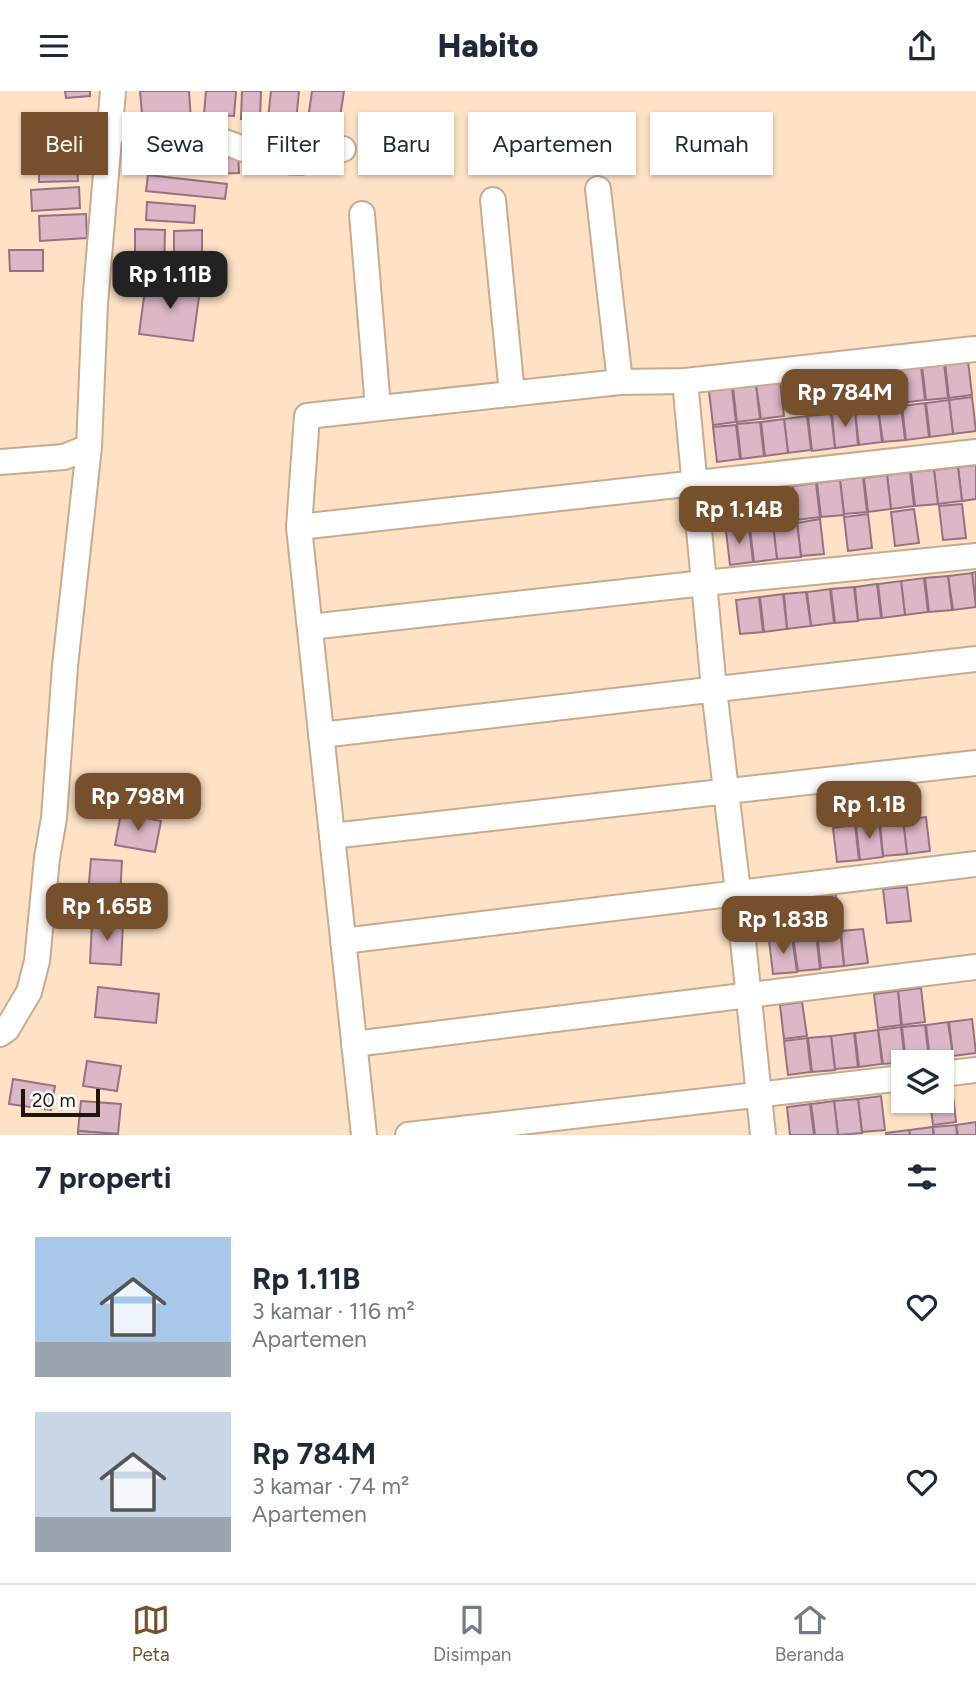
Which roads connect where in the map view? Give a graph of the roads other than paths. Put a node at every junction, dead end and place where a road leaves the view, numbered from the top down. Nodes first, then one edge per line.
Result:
1 (113, 91) edge
2 (110, 129) junction
3 (242, 147) edge
4 (598, 189) dead end
5 (493, 200) dead end
6 (362, 214) dead end
7 (975, 349) edge
8 (685, 381) junction
9 (620, 382) junction
10 (512, 394) junction
11 (377, 408) junction
12 (89, 447) junction
13 (976, 452) edge
14 (0, 462) edge
15 (695, 484) junction
16 (299, 527) junction
17 (976, 556) edge
18 (704, 583) junction
19 (310, 627) junction
20 (976, 659) edge
21 (714, 689) junction
22 (321, 735) junction
23 (976, 763) edge
24 (726, 792) junction
25 (332, 836) junction
26 (976, 864) edge
27 (738, 892) junction
28 (343, 941) junction
29 (976, 967) edge
30 (749, 994) junction
31 (0, 1034) edge
32 (354, 1044) junction
33 (976, 1070) edge
34 (954, 1073) edge
35 (891, 1079) edge
36 (758, 1095) junction
37 (364, 1135) edge
38 (408, 1135) edge
39 (763, 1135) edge

1 - 2 street
2 - 3 street
2 - 12 street
4 - 9 street
5 - 10 street
6 - 11 street
7 - 8 street
8 - 9 street
8 - 15 street
9 - 10 street
10 - 11 street
11 - 16 street
12 - 14 street
12 - 31 street
13 - 15 street
15 - 16 street
15 - 18 street
16 - 19 street
17 - 18 street
18 - 19 street
18 - 21 street
19 - 22 street
20 - 21 street
21 - 22 street
21 - 24 street
22 - 25 street
23 - 24 street
24 - 25 street
24 - 27 street
25 - 28 street
26 - 27 street
27 - 28 street
27 - 30 street
28 - 32 street
29 - 30 street
30 - 32 street
30 - 36 street
32 - 37 street
33 - 34 street
35 - 36 street
36 - 38 street
36 - 39 street

